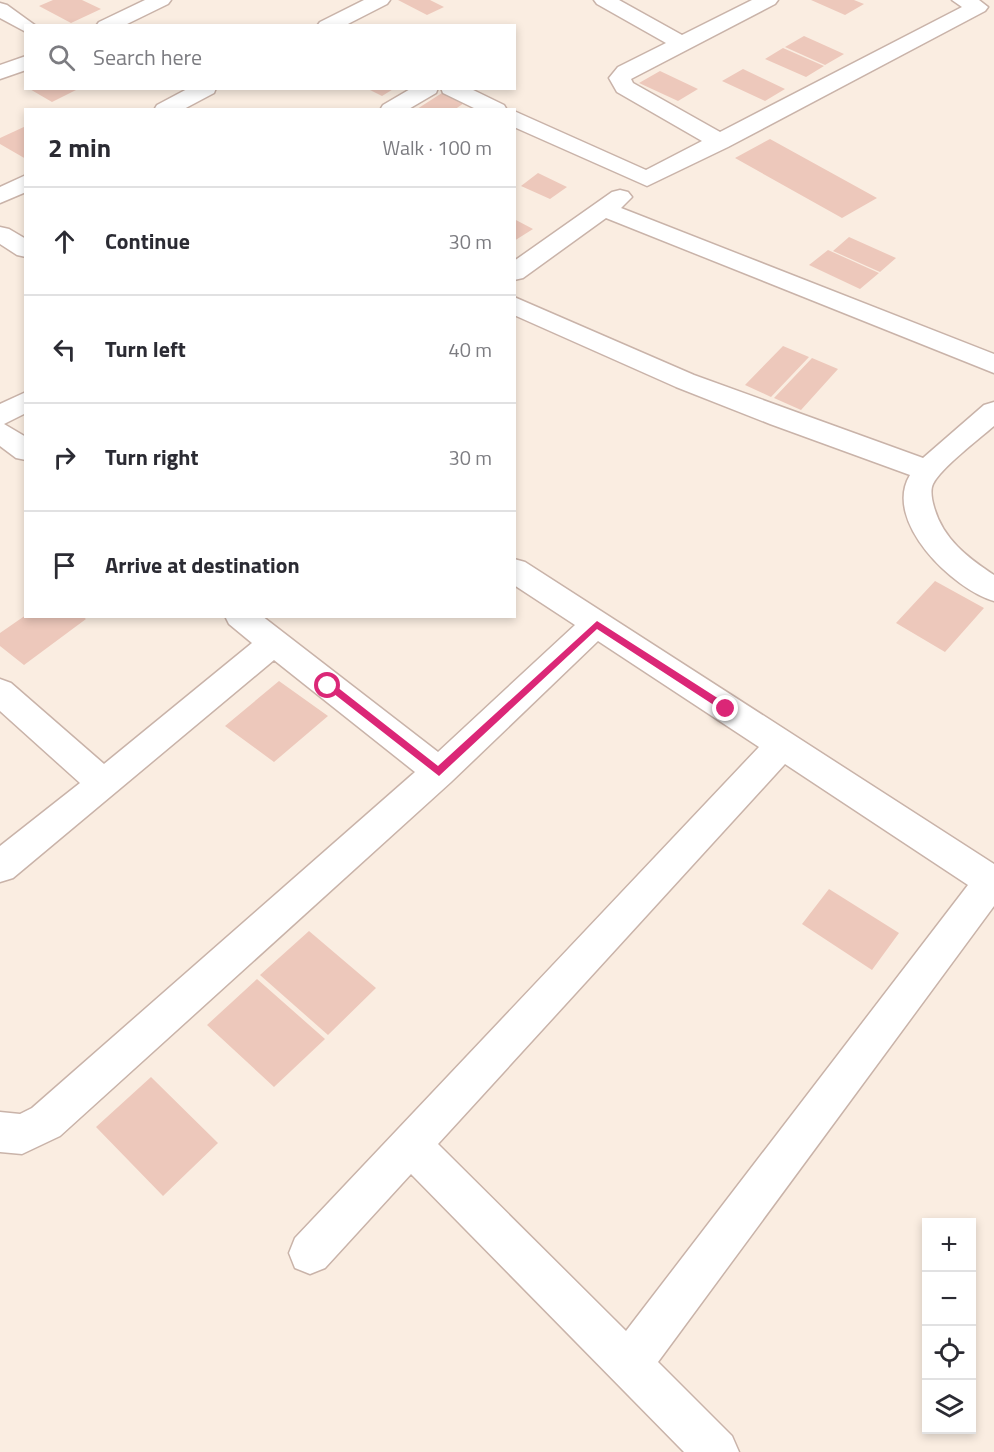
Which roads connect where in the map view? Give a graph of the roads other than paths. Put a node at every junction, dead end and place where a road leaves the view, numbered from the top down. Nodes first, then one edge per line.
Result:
1 (161, 0) edge
2 (380, 0) edge
3 (604, 0) edge
4 (768, 0) edge
5 (962, 0) edge
6 (0, 9) edge
7 (110, 24) edge
8 (331, 24) edge
9 (24, 25) edge
10 (681, 43) junction
11 (24, 63) edge
12 (0, 74) edge
13 (202, 90) edge
14 (425, 90) edge
15 (455, 90) edge
16 (169, 108) edge
17 (394, 108) edge
18 (492, 108) edge
19 (516, 119) edge
20 (720, 142) junction
21 (647, 179) junction
22 (24, 183) edge
23 (0, 196) edge
24 (603, 209) junction
25 (0, 234) edge
26 (20, 254) edge
27 (516, 272) edge
28 (516, 306) edge
29 (994, 364) edge
30 (24, 402) edge
31 (994, 411) edge
32 (0, 416) edge
33 (0, 432) edge
34 (24, 450) edge
35 (929, 471) junction
36 (516, 571) edge
37 (994, 590) edge
38 (242, 618) edge
39 (597, 624) junction
40 (273, 643) junction
41 (0, 692) edge
42 (782, 745) junction
43 (439, 772) junction
44 (104, 784) junction
45 (0, 867) edge
46 (993, 882) edge
47 (0, 1132) edge
48 (410, 1145) junction
49 (310, 1253) dead end
50 (628, 1365) junction
51 (716, 1452) edge

1 - 7 street
2 - 8 street
3 - 10 street
4 - 10 street
5 - 20 street
6 - 9 street
10 - 20 street
11 - 12 street
13 - 16 street
14 - 17 street
15 - 18 street
19 - 21 street
20 - 21 street
21 - 24 street
22 - 23 street
24 - 27 street
24 - 29 street
25 - 26 street
28 - 35 street
30 - 32 street
31 - 35 street
33 - 34 street
35 - 37 street
36 - 39 street
38 - 40 street
39 - 42 street
39 - 43 street
40 - 43 street
40 - 44 street
41 - 44 street
42 - 46 street
42 - 48 street
43 - 47 street
44 - 45 street
46 - 50 street
48 - 49 street
48 - 50 street
50 - 51 street

